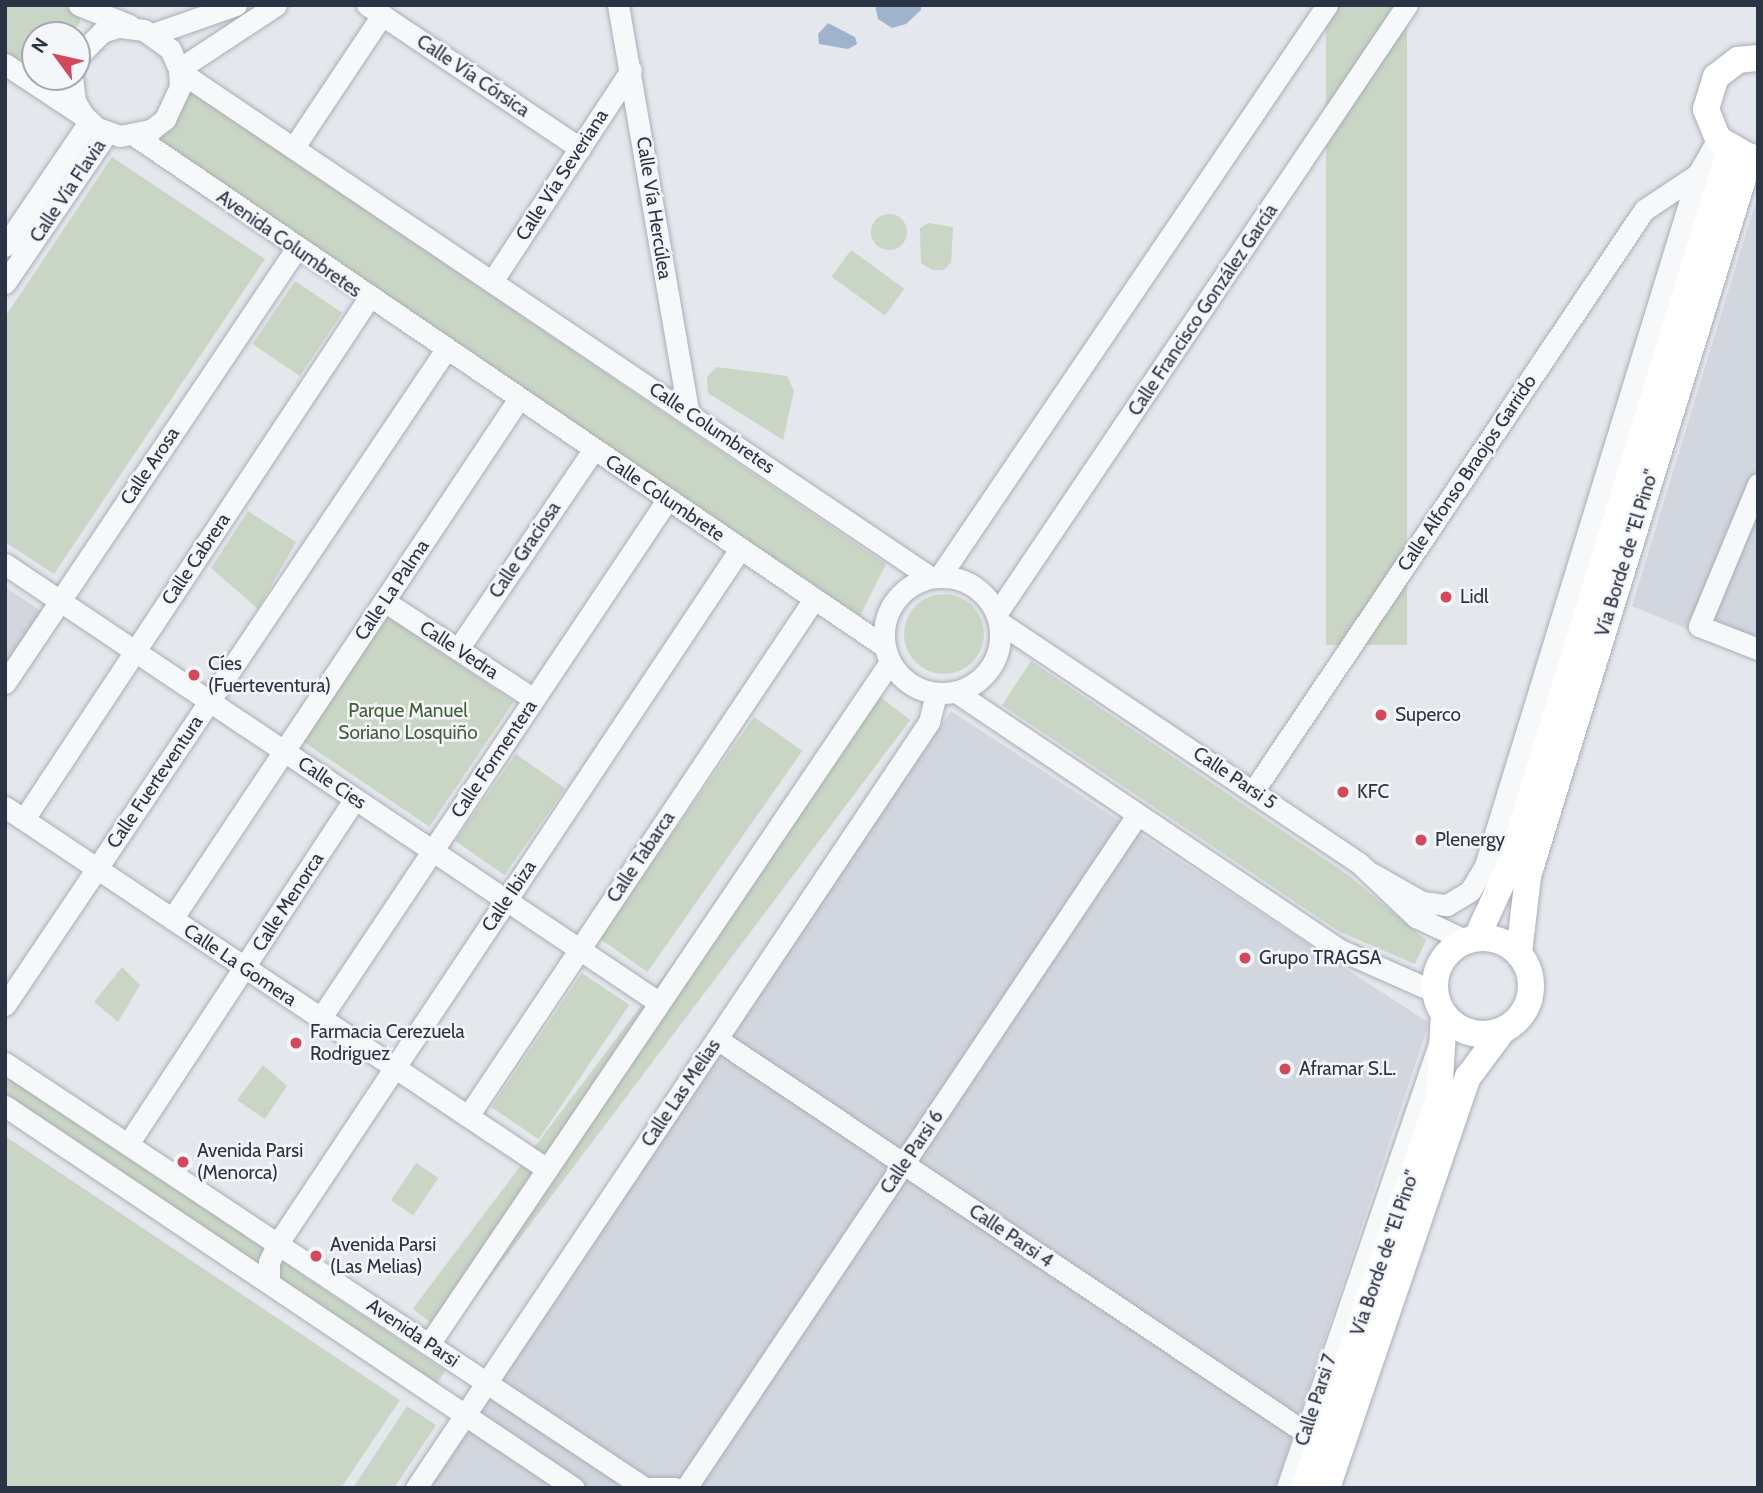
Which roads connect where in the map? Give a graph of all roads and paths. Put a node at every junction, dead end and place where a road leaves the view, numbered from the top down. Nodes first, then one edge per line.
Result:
1 (236, 5) edge
2 (276, 5) edge
3 (618, 5) edge
4 (1326, 5) edge
5 (1407, 5) edge
6 (93, 8) edge
7 (374, 10) edge
8 (144, 31) junction
9 (91, 43) edge
10 (1758, 58) edge
11 (5, 64) edge
12 (179, 70) junction
13 (631, 70) junction
14 (74, 91) edge
15 (93, 123) junction
16 (134, 135) junction
17 (294, 148) junction
18 (579, 148) junction
19 (1739, 150) edge
20 (1699, 174) junction
21 (5, 246) edge
22 (296, 249) junction
23 (493, 280) junction
24 (5, 283) edge
25 (368, 299) junction
26 (445, 351) junction
27 (518, 400) junction
28 (688, 411) junction
29 (593, 450) junction
30 (1758, 484) edge
31 (667, 500) junction
32 (740, 549) junction
33 (5, 564) edge
34 (935, 577) junction
35 (814, 599) junction
36 (60, 601) junction
37 (384, 601) junction
38 (998, 617) junction
39 (458, 649) junction
40 (1758, 649) edge
41 (135, 651) junction
42 (887, 654) junction
43 (5, 682) edge
44 (946, 693) junction
45 (534, 699) junction
46 (209, 701) junction
47 (284, 751) junction
48 (1254, 790) junction
49 (355, 799) junction
50 (5, 807) edge
51 (1137, 815) junction
52 (24, 819) junction
53 (432, 851) junction
54 (97, 868) junction
55 (1373, 874) junction
56 (506, 901) junction
57 (172, 919) junction
58 (1471, 939) junction
59 (579, 949) junction
60 (1519, 953) junction
61 (244, 968) junction
62 (658, 1002) junction
63 (5, 1005) edge
64 (1440, 1014) junction
65 (320, 1018) junction
66 (1503, 1030) junction
67 (717, 1039) junction
68 (5, 1063) edge
69 (393, 1067) junction
70 (5, 1106) edge
71 (468, 1116) junction
72 (128, 1144) junction
73 (904, 1164) junction
74 (547, 1169) junction
75 (278, 1243) junction
76 (269, 1283) junction
77 (429, 1344) junction
78 (487, 1382) junction
79 (465, 1415) junction
80 (1306, 1433) junction
81 (416, 1488) edge
82 (574, 1488) edge
83 (646, 1488) edge
84 (675, 1488) edge
85 (686, 1488) edge
86 (1287, 1488) edge
87 (1304, 1488) edge
88 (1327, 1488) edge

1 - 8 street
2 - 12 street
3 - 13 street, Calle Vía Hercúlea
4 - 34 street
5 - 38 street, Calle Francisco González García
6 - 8 street
7 - 17 street
7 - 18 street, Calle Vía Córsica
8 - 9 street
8 - 12 street
10 - 19 main road
11 - 15 street
12 - 16 street
12 - 17 street
13 - 18 street, Calle Vía Severiana
13 - 28 street, Calle Vía Hercúlea
14 - 15 street
15 - 16 street
15 - 21 street, Calle Vía Flavia
15 - 24 street, Calle Vía Flavia
16 - 22 street, Avenida Columbretes
17 - 23 street
18 - 23 street, Calle Vía Severiana
19 - 20 street
19 - 58 main road, Vía Borde de "El Pino"
19 - 60 main road, Vía Borde de "El Pino"
20 - 48 street, Calle Alfonso Braojos Garrido
20 - 55 street
22 - 25 street, Avenida Columbretes
22 - 36 street, Calle Arosa
23 - 28 street, Calle Columbretes
25 - 26 street, Avenida Columbretes
25 - 41 street, Calle Cabrera
26 - 27 street, Calle Columbrete
26 - 46 street, Calle Fuerteventura
27 - 29 street, Calle Columbrete
27 - 37 street, Calle La Palma
28 - 34 street, Calle Columbretes
29 - 31 street, Calle Columbrete
29 - 39 street, Calle Graciosa
30 - 40 street
31 - 32 street, Calle Columbrete
31 - 45 street, Calle Formentera
32 - 35 street, Calle Columbrete
32 - 56 street, Calle Ibiza
33 - 36 street, Calle Cies
34 - 38 street
34 - 42 street
35 - 42 street, Calle Columbrete
35 - 59 street, Calle Tabarca
36 - 41 street, Calle Cies
36 - 43 street, Calle Arosa
37 - 39 street, Calle Vedra
37 - 47 street, Calle La Palma
38 - 44 street
38 - 48 street, Calle Parsi 5
39 - 45 street, Calle Vedra
41 - 46 street, Calle Cies
41 - 52 street, Calle Cabrera
42 - 44 street
42 - 62 street
44 - 51 street
44 - 67 street, Calle Las Melias
45 - 53 street, Calle Formentera
46 - 47 street, Calle Cies
46 - 54 street, Calle Fuerteventura
47 - 49 street, Calle Cies
47 - 57 street, Calle La Palma
48 - 55 street, Calle Parsi 5
49 - 53 street, Calle Cies
49 - 61 street, Calle Menorca
50 - 52 street, Calle La Gomera
51 - 64 street
51 - 73 street, Calle Parsi 6
52 - 54 street, Calle La Gomera
53 - 56 street, Calle Cies
53 - 65 street, Calle Formentera
54 - 57 street, Calle La Gomera
54 - 63 street, Calle Fuerteventura
55 - 58 street, Calle Parsi 5
56 - 59 street, Calle Cies
56 - 69 street, Calle Ibiza
57 - 61 street, Calle La Gomera
58 - 60 main road
58 - 64 main road
59 - 62 street, Calle Cies
59 - 71 street, Calle Tabarca
60 - 66 main road
61 - 65 street, Calle La Gomera
61 - 72 street, Calle Menorca
62 - 74 street
64 - 66 main road
64 - 80 street, Calle Parsi 7
64 - 87 main road, Vía Borde de "El Pino"
65 - 69 street, Calle La Gomera
66 - 88 main road, Vía Borde de "El Pino"
67 - 73 street, Calle Parsi 4
67 - 78 street, Calle Las Melias
68 - 72 street, Avenida Parsi
69 - 71 street, Calle La Gomera
69 - 75 street, Calle Ibiza
70 - 76 street, Avenida Parsi
71 - 74 street, Calle La Gomera
72 - 75 street, Avenida Parsi
73 - 80 street, Calle Parsi 4
73 - 85 street, Calle Parsi 6
74 - 77 street
75 - 76 street, Calle Ibiza
75 - 77 street, Avenida Parsi
76 - 79 street, Avenida Parsi
77 - 78 street, Avenida Parsi
78 - 79 street, Calle Las Melias
78 - 83 street, Avenida Parsi
79 - 81 street, Calle Las Melias
79 - 82 street, Avenida Parsi
80 - 86 street, Calle Parsi 7
83 - 84 street

